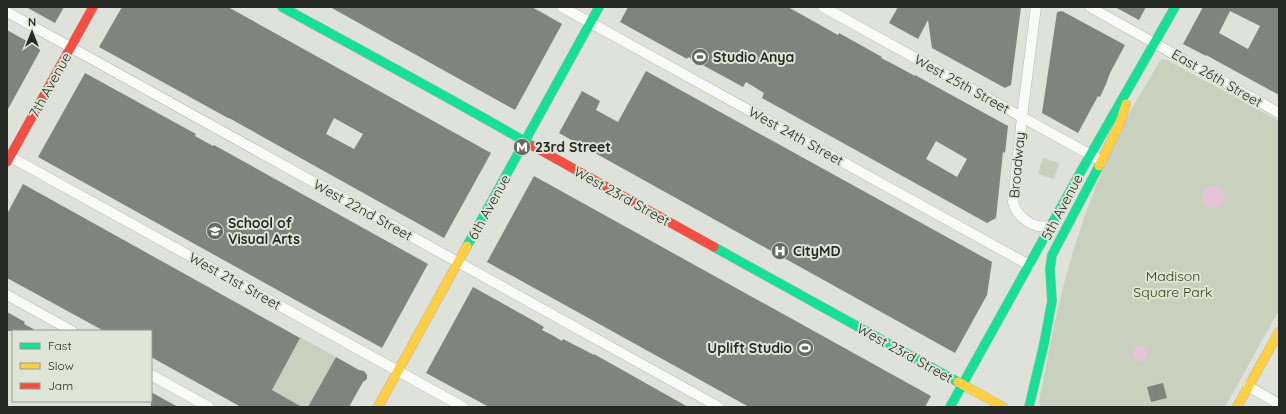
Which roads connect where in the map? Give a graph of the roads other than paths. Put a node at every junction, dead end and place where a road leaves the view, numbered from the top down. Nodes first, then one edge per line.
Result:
1 (93, 7) edge
2 (282, 7) edge
3 (562, 7) edge
4 (600, 7) edge
5 (823, 7) edge
6 (1036, 7) edge
7 (1090, 7) edge
8 (1174, 7) edge
9 (7, 12) edge
10 (591, 23) junction
11 (1154, 43) junction
12 (70, 47) junction
13 (1136, 76) junction
14 (1279, 113) edge
15 (1022, 117) junction
16 (525, 141) junction
17 (1090, 155) junction
18 (8, 158) edge
19 (1102, 161) junction
20 (1052, 225) junction
21 (458, 263) junction
22 (1029, 265) junction
23 (7, 295) edge
24 (70, 330) edge
25 (1279, 332) edge
26 (398, 371) junction
27 (152, 376) edge
28 (962, 385) junction
29 (1248, 386) junction
30 (1279, 404) edge
31 (209, 407) edge
32 (378, 407) edge
33 (463, 407) edge
34 (719, 407) edge
35 (950, 407) edge
36 (1003, 407) edge
37 (1029, 407) edge
38 (1236, 407) edge

1 - 12 main road, 7th Avenue
2 - 16 main road, West 23rd Street
3 - 10 street, West 24th Street
4 - 10 main road, 6th Avenue
5 - 15 street, West 25th Street
6 - 15 street, Broadway
7 - 11 street, East 26th Street
8 - 11 main road, 5th Avenue
9 - 12 street, West 22nd Street
10 - 16 main road, 6th Avenue
10 - 22 street, West 24th Street
11 - 13 main road, 5th Avenue
11 - 14 street, East 26th Street
12 - 18 main road, 7th Avenue
12 - 21 street, West 22nd Street
13 - 17 main road, 5th Avenue
13 - 19 main road
15 - 17 street, West 25th Street
15 - 20 street, Broadway
16 - 21 main road, 6th Avenue
16 - 28 main road, West 23rd Street
17 - 19 street, West 25th Street
17 - 20 main road, 5th Avenue
18 - 26 street, West 21st Street
19 - 37 main road
20 - 22 main road, 5th Avenue
21 - 26 main road, 6th Avenue
21 - 34 street, West 22nd Street
22 - 28 main road, 5th Avenue
23 - 24 street
25 - 29 main road
26 - 32 main road, 6th Avenue
26 - 33 street, West 21st Street
27 - 31 street
28 - 35 main road, 5th Avenue
28 - 36 main road, West 23rd Street
29 - 30 street
29 - 38 main road

